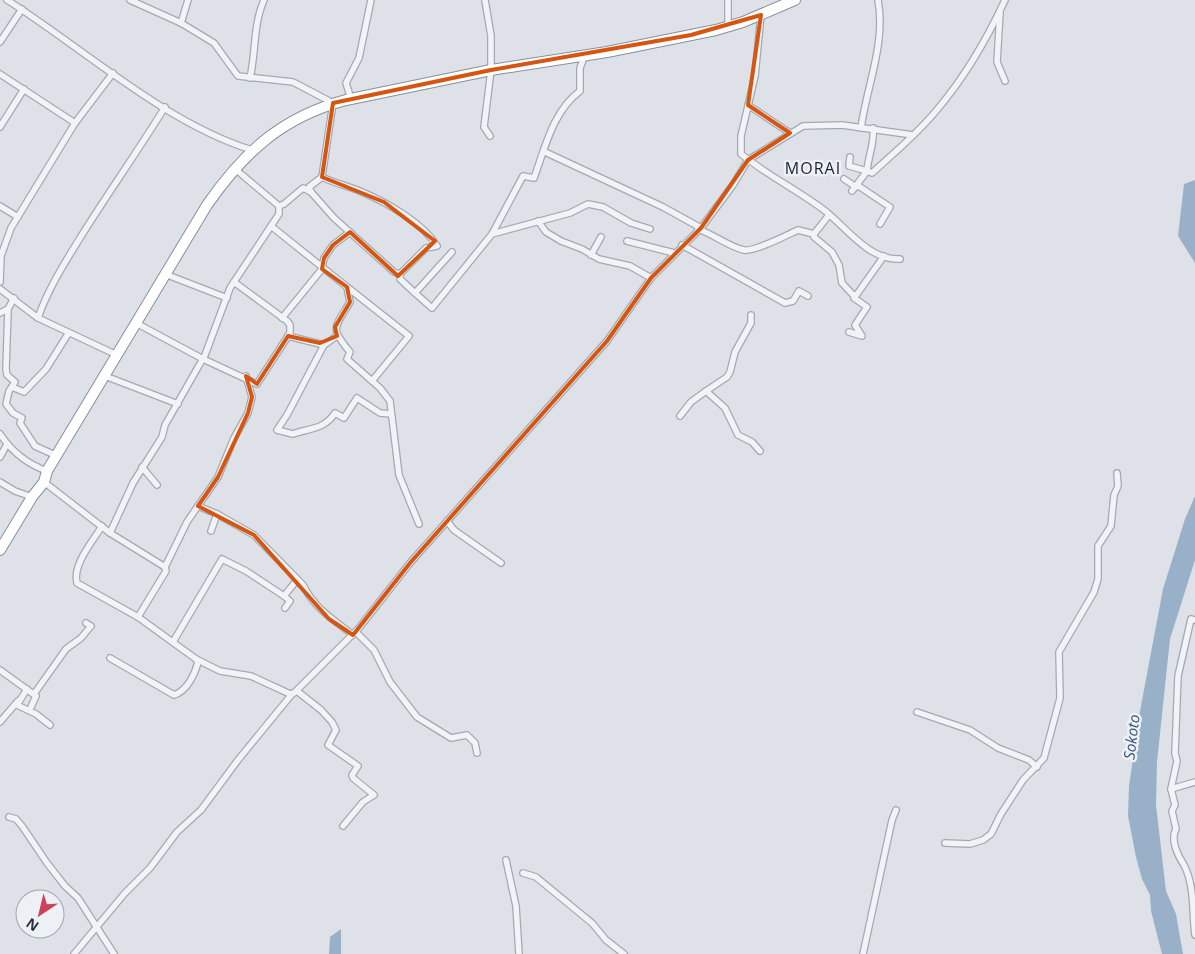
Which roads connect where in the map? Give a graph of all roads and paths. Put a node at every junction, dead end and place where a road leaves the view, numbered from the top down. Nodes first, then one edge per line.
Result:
1 (7, 0) edge
2 (130, 0) edge
3 (188, 0) edge
4 (264, 0) edge
5 (370, 0) edge
6 (485, 0) edge
7 (728, 0) edge
8 (795, 0) edge
9 (878, 0) edge
10 (1005, 0) edge
11 (22, 9) junction
12 (1000, 9) junction
13 (761, 14) junction
14 (181, 23) junction
15 (728, 27) junction
16 (0, 42) edge
17 (585, 55) junction
18 (491, 70) junction
19 (113, 73) junction
20 (0, 74) edge
21 (250, 78) junction
22 (1005, 81) dead end
23 (24, 89) junction
24 (351, 99) junction
25 (333, 103) junction
26 (748, 106) junction
27 (166, 107) junction
28 (74, 123) junction
29 (0, 127) edge
30 (861, 128) junction
31 (873, 128) junction
32 (790, 133) junction
33 (913, 135) junction
34 (490, 136) dead end
35 (252, 150) junction
36 (544, 152) junction
37 (850, 157) dead end
38 (748, 160) junction
39 (234, 168) junction
40 (866, 171) junction
41 (322, 177) junction
42 (844, 180) dead end
43 (855, 188) junction
44 (311, 192) junction
45 (0, 206) edge
46 (279, 206) junction
47 (829, 215) junction
48 (18, 217) junction
49 (538, 221) junction
50 (880, 224) dead end
51 (271, 226) junction
52 (700, 228) junction
53 (650, 229) dead end
54 (350, 232) junction
55 (492, 234) junction
56 (814, 234) junction
57 (602, 237) dead end
58 (627, 241) dead end
59 (682, 245) junction
60 (452, 252) dead end
61 (674, 253) junction
62 (591, 255) junction
63 (884, 256) junction
64 (900, 259) dead end
65 (322, 270) junction
66 (165, 274) junction
67 (400, 274) junction
68 (651, 278) junction
69 (0, 282) edge
70 (234, 282) junction
71 (347, 287) junction
72 (0, 289) edge
73 (414, 293) junction
74 (808, 296) dead end
75 (855, 297) junction
76 (14, 298) junction
77 (227, 298) junction
78 (8, 309) junction
79 (0, 313) edge
80 (751, 316) dead end
81 (38, 318) junction
82 (282, 318) junction
83 (136, 323) junction
84 (849, 332) dead end
85 (68, 334) junction
86 (288, 336) junction
87 (336, 336) junction
88 (324, 345) junction
89 (117, 355) junction
90 (203, 359) junction
91 (104, 376) junction
92 (246, 376) junction
93 (372, 381) junction
94 (12, 387) junction
95 (706, 391) junction
96 (178, 404) junction
97 (391, 414) junction
98 (680, 416) dead end
99 (0, 434) edge
100 (7, 444) junction
101 (760, 451) dead end
102 (57, 456) junction
103 (0, 457) edge
104 (142, 467) junction
105 (47, 472) junction
106 (1117, 473) dead end
107 (0, 482) edge
108 (44, 482) junction
109 (158, 485) dead end
110 (32, 497) junction
111 (198, 506) junction
112 (217, 514) junction
113 (447, 520) junction
114 (419, 524) dead end
115 (102, 526) junction
116 (211, 531) dead end
117 (110, 533) junction
118 (0, 550) edge
119 (501, 563) dead end
120 (165, 567) junction
121 (297, 580) junction
122 (284, 596) junction
123 (286, 608) dead end
124 (138, 617) junction
125 (1195, 620) edge
126 (86, 623) dead end
127 (354, 633) junction
128 (173, 642) junction
129 (110, 658) dead end
130 (196, 659) junction
131 (0, 670) edge
132 (27, 689) junction
133 (294, 692) junction
134 (34, 694) junction
135 (18, 701) junction
136 (31, 707) dead end
137 (917, 712) dead end
138 (0, 722) edge
139 (50, 725) dead end
140 (477, 753) dead end
141 (1037, 767) junction
142 (1195, 782) edge
143 (1171, 789) junction
144 (896, 810) dead end
145 (9, 818) dead end
146 (343, 826) dead end
147 (945, 843) dead end
148 (506, 860) dead end
149 (523, 873) dead end
150 (97, 928) junction
151 (1195, 935) edge
152 (74, 954) edge
153 (114, 954) edge
154 (518, 954) edge
155 (624, 954) edge
156 (862, 954) edge

1 - 11 street
2 - 14 street
3 - 14 street
4 - 21 street
5 - 24 street
6 - 18 street
7 - 15 street
8 - 13 highway
9 - 30 street
10 - 12 street
11 - 16 street
11 - 19 street
12 - 22 street
12 - 33 street
13 - 15 highway
13 - 26 street
14 - 21 street
15 - 17 highway
17 - 18 highway
17 - 36 street
18 - 24 highway
18 - 34 street
19 - 27 street
19 - 28 street
20 - 23 street
21 - 25 street
23 - 28 street
23 - 29 street
24 - 25 highway
25 - 35 highway
25 - 41 street
26 - 32 street
26 - 38 street
27 - 35 street
27 - 81 street
28 - 48 street
30 - 31 street
30 - 32 street
31 - 33 street
31 - 40 street
32 - 38 street
33 - 40 street
35 - 39 highway
36 - 52 street
36 - 55 street
37 - 40 street
38 - 47 street
38 - 52 street
39 - 46 street
39 - 66 highway
40 - 43 street
41 - 44 street
41 - 67 street
42 - 43 street
43 - 50 street
44 - 46 street
44 - 54 street
45 - 48 street
46 - 51 street
47 - 56 street
47 - 63 street
48 - 69 street
49 - 53 street
49 - 55 street
49 - 62 street
51 - 65 street
51 - 70 street
52 - 56 street
52 - 59 street
54 - 65 street
54 - 67 street
55 - 73 street
56 - 75 street
57 - 62 street
58 - 61 street
59 - 61 street
59 - 74 street
60 - 73 street
61 - 68 street
62 - 68 street
63 - 64 street
63 - 75 street
65 - 71 street
65 - 82 street
66 - 77 street
66 - 83 highway
67 - 73 street
68 - 113 street
70 - 77 street
70 - 82 street
71 - 87 street
71 - 93 street
72 - 76 street
75 - 84 street
76 - 78 street
76 - 81 street
77 - 90 street
78 - 79 street
78 - 94 street
80 - 95 street
81 - 85 street
82 - 86 street
83 - 89 highway
83 - 90 street
85 - 89 street
85 - 94 street
86 - 88 street
86 - 92 street
87 - 88 street
87 - 93 street
88 - 97 street
89 - 91 highway
90 - 92 street
90 - 96 street
91 - 96 street
91 - 102 highway
92 - 111 street
93 - 97 street
94 - 102 street
95 - 98 street
95 - 101 street
96 - 104 street
97 - 114 street
99 - 100 street
100 - 103 street
100 - 105 street
102 - 105 highway
104 - 109 street
104 - 117 street
105 - 108 highway
106 - 141 street
107 - 110 street
108 - 110 highway
108 - 115 street
110 - 118 highway
111 - 112 street
111 - 120 street
112 - 116 street
112 - 121 street
113 - 119 street
113 - 127 street
115 - 117 street
115 - 124 street
117 - 120 street
120 - 124 street
121 - 122 street
121 - 127 street
122 - 123 street
122 - 128 street
124 - 128 street
125 - 143 street
126 - 134 street
127 - 133 street
127 - 140 street
128 - 130 street
129 - 130 street
130 - 133 street
131 - 132 street
132 - 134 street
132 - 135 street
133 - 146 street
133 - 150 street
134 - 136 street
135 - 138 street
135 - 139 street
137 - 141 street
141 - 147 street
142 - 143 street
143 - 151 street
144 - 156 street
145 - 150 street
148 - 154 street
149 - 155 street
150 - 152 street
150 - 153 street

